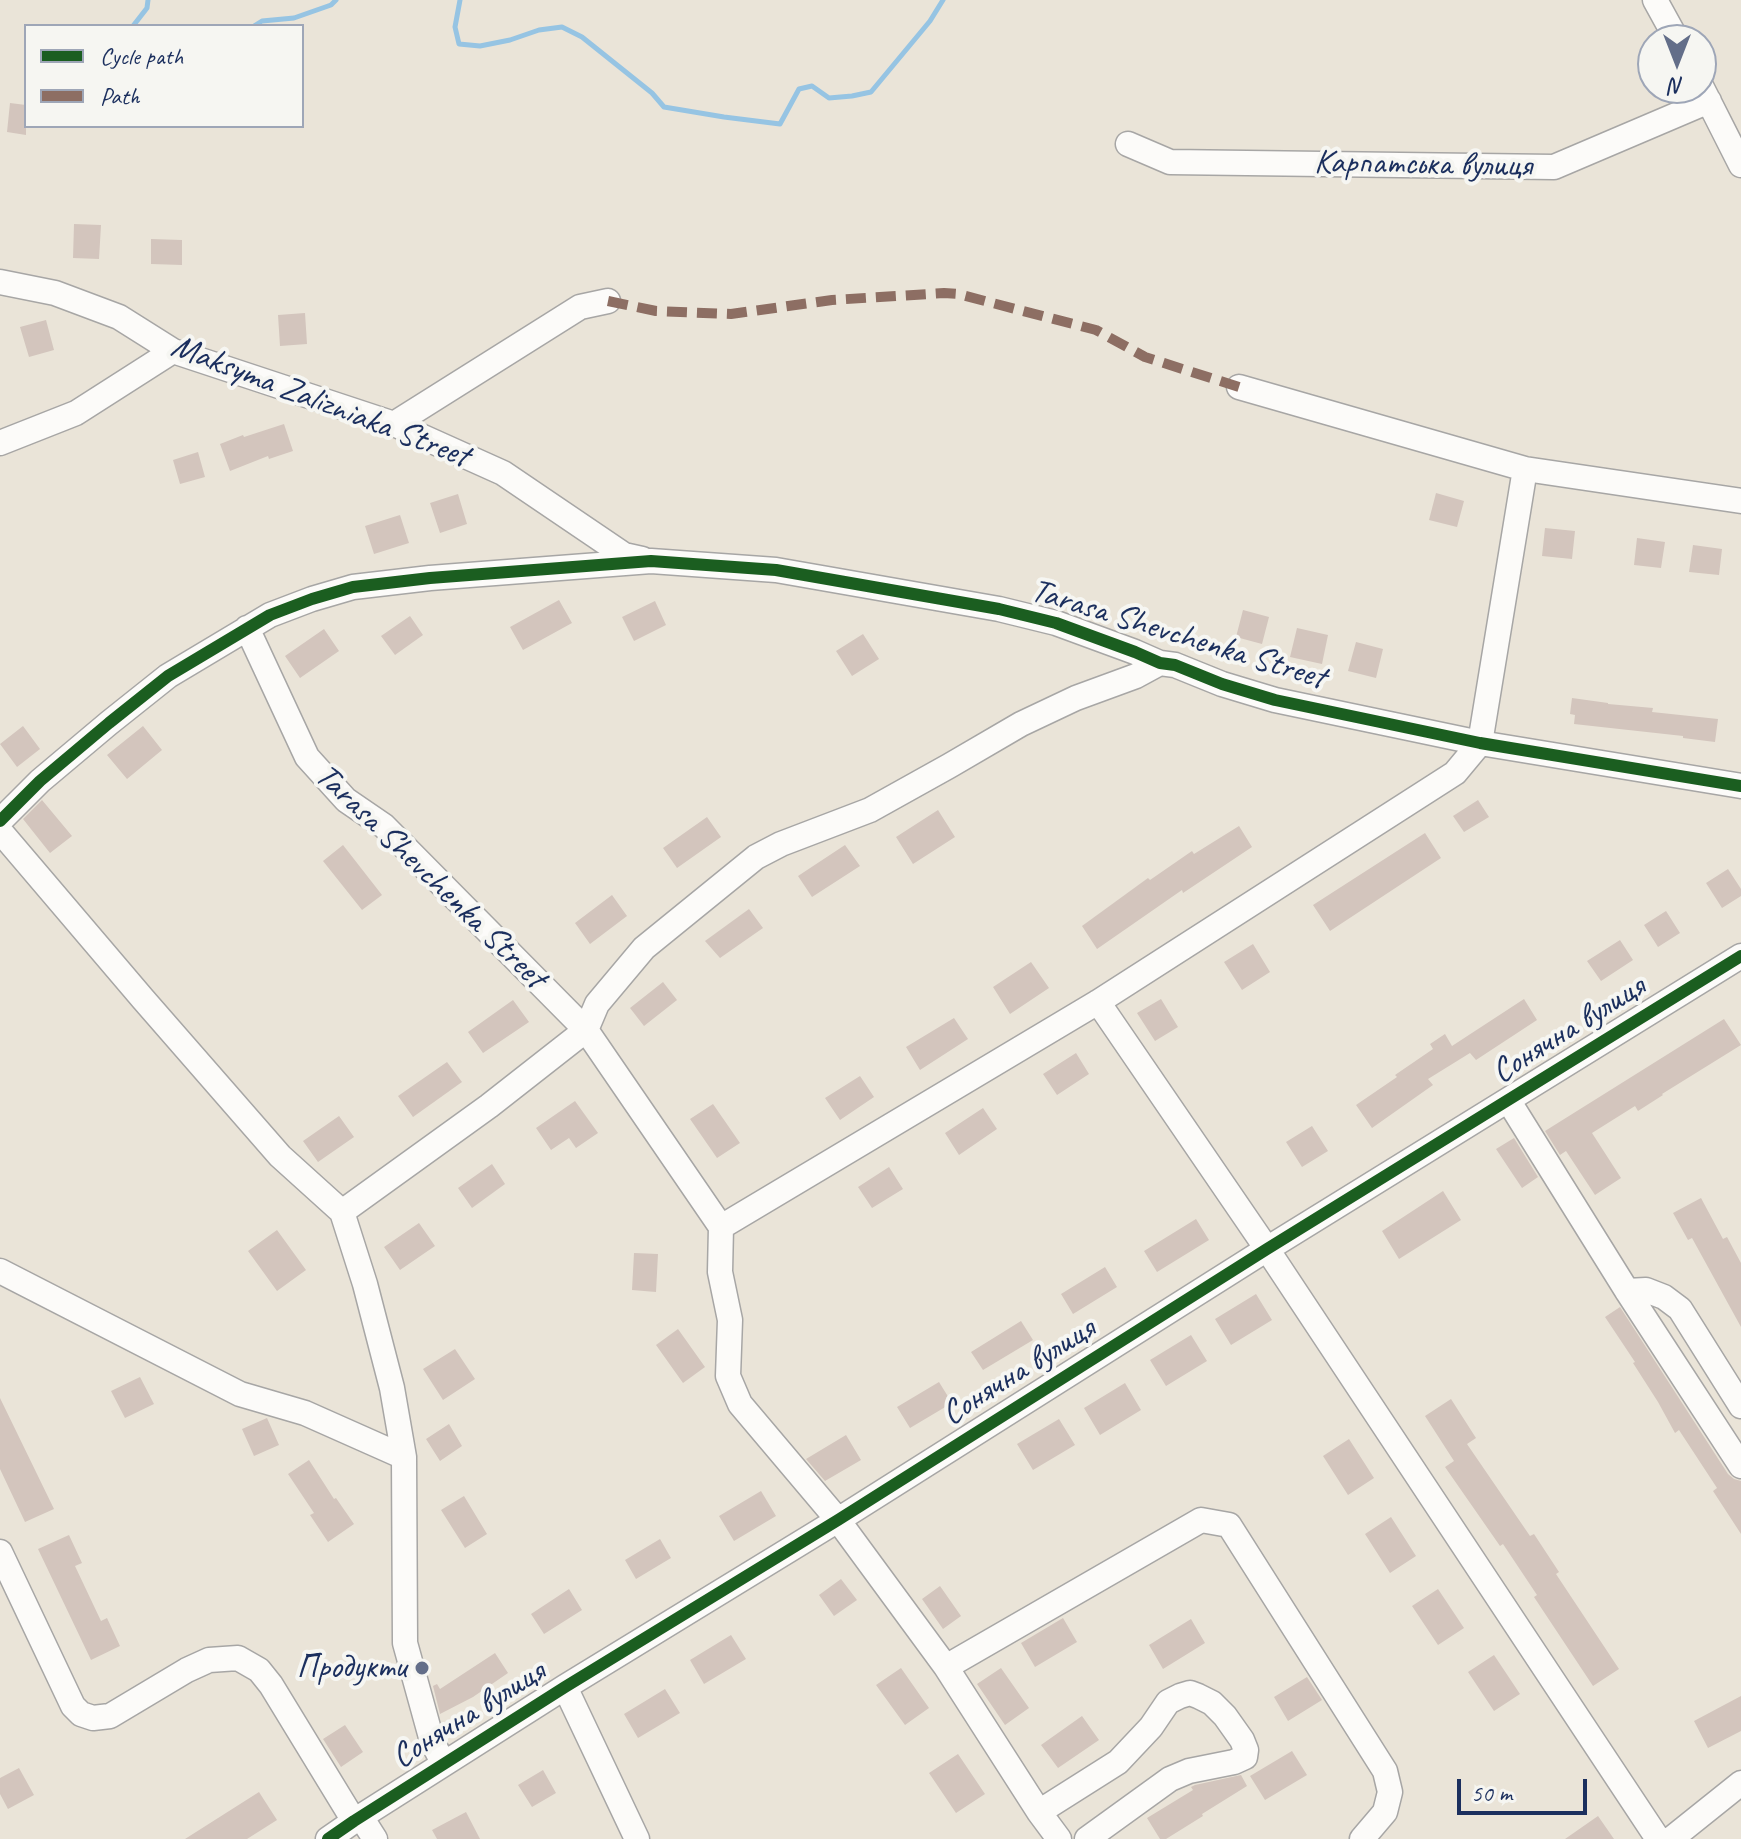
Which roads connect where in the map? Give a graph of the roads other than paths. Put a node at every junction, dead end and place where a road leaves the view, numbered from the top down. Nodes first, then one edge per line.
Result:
1 (1655, 0) edge
2 (1668, 24) edge
3 (1684, 104) edge
4 (1710, 104) edge
5 (1128, 144) dead end
6 (1741, 165) edge
7 (0, 282) edge
8 (608, 301) dead end
9 (173, 351) junction
10 (1239, 387) dead end
11 (394, 424) junction
12 (0, 443) edge
13 (1525, 469) junction
14 (1741, 501) edge
15 (651, 561) junction
16 (247, 628) junction
17 (1160, 663) junction
18 (1480, 743) junction
19 (1741, 786) edge
20 (0, 821) edge
21 (0, 831) edge
22 (1741, 956) edge
23 (1098, 1002) junction
24 (586, 1030) junction
25 (1508, 1100) junction
26 (342, 1212) junction
27 (721, 1227) junction
28 (1267, 1249) junction
29 (0, 1271) edge
30 (1627, 1291) junction
31 (1698, 1338) junction
32 (1669, 1355) junction
33 (1741, 1406) edge
34 (1731, 1429) edge
35 (404, 1457) junction
36 (1741, 1466) edge
37 (838, 1520) junction
38 (0, 1552) edge
39 (946, 1667) junction
40 (565, 1687) junction
41 (443, 1763) junction
42 (1741, 1783) edge
43 (1039, 1812) junction
44 (357, 1819) junction
45 (328, 1839) edge
46 (375, 1839) edge
47 (637, 1839) edge
48 (1059, 1839) edge
49 (1087, 1839) edge
50 (1362, 1839) edge
51 (1658, 1839) edge
52 (1671, 1839) edge

1 - 2 street
3 - 5 street, Карпатська вулиця
4 - 6 street, Карпатська вулиця
7 - 9 street, Maksyma Zalizniaka Street
8 - 11 street
9 - 11 street, Maksyma Zalizniaka Street
9 - 12 street
10 - 13 street
11 - 15 street, Maksyma Zalizniaka Street
13 - 14 street
13 - 18 street
15 - 16 street, Tarasa Shevchenka Street
15 - 17 street, Tarasa Shevchenka Street
16 - 20 street, Tarasa Shevchenka Street
16 - 24 street, Tarasa Shevchenka Street
17 - 18 street, Tarasa Shevchenka Street
17 - 24 street, Tarasa Shevchenka Street
18 - 19 street, Tarasa Shevchenka Street
18 - 23 street
21 - 26 street
22 - 25 street, Сонячна вулиця
23 - 27 street
23 - 28 street
24 - 26 street, Tarasa Shevchenka Street
24 - 27 street, Tarasa Shevchenka Street
25 - 28 street, Сонячна вулиця
25 - 30 street, Сонячна вулиця
26 - 35 street
27 - 37 street
28 - 37 street, Сонячна вулиця
28 - 51 street
29 - 35 street
30 - 31 street
30 - 32 street, Сонячна вулиця
31 - 32 street
31 - 33 street
32 - 34 street, Сонячна вулиця
34 - 36 street, Сонячна вулиця
35 - 41 street
37 - 39 street
37 - 40 street, Сонячна вулиця
38 - 44 street
39 - 43 street
39 - 50 street
40 - 41 street, Сонячна вулиця
40 - 47 street, Сонячна вулиця
41 - 44 street, Сонячна вулиця
42 - 52 street
43 - 48 street
43 - 49 street
44 - 45 street, Сонячна вулиця
44 - 46 street

